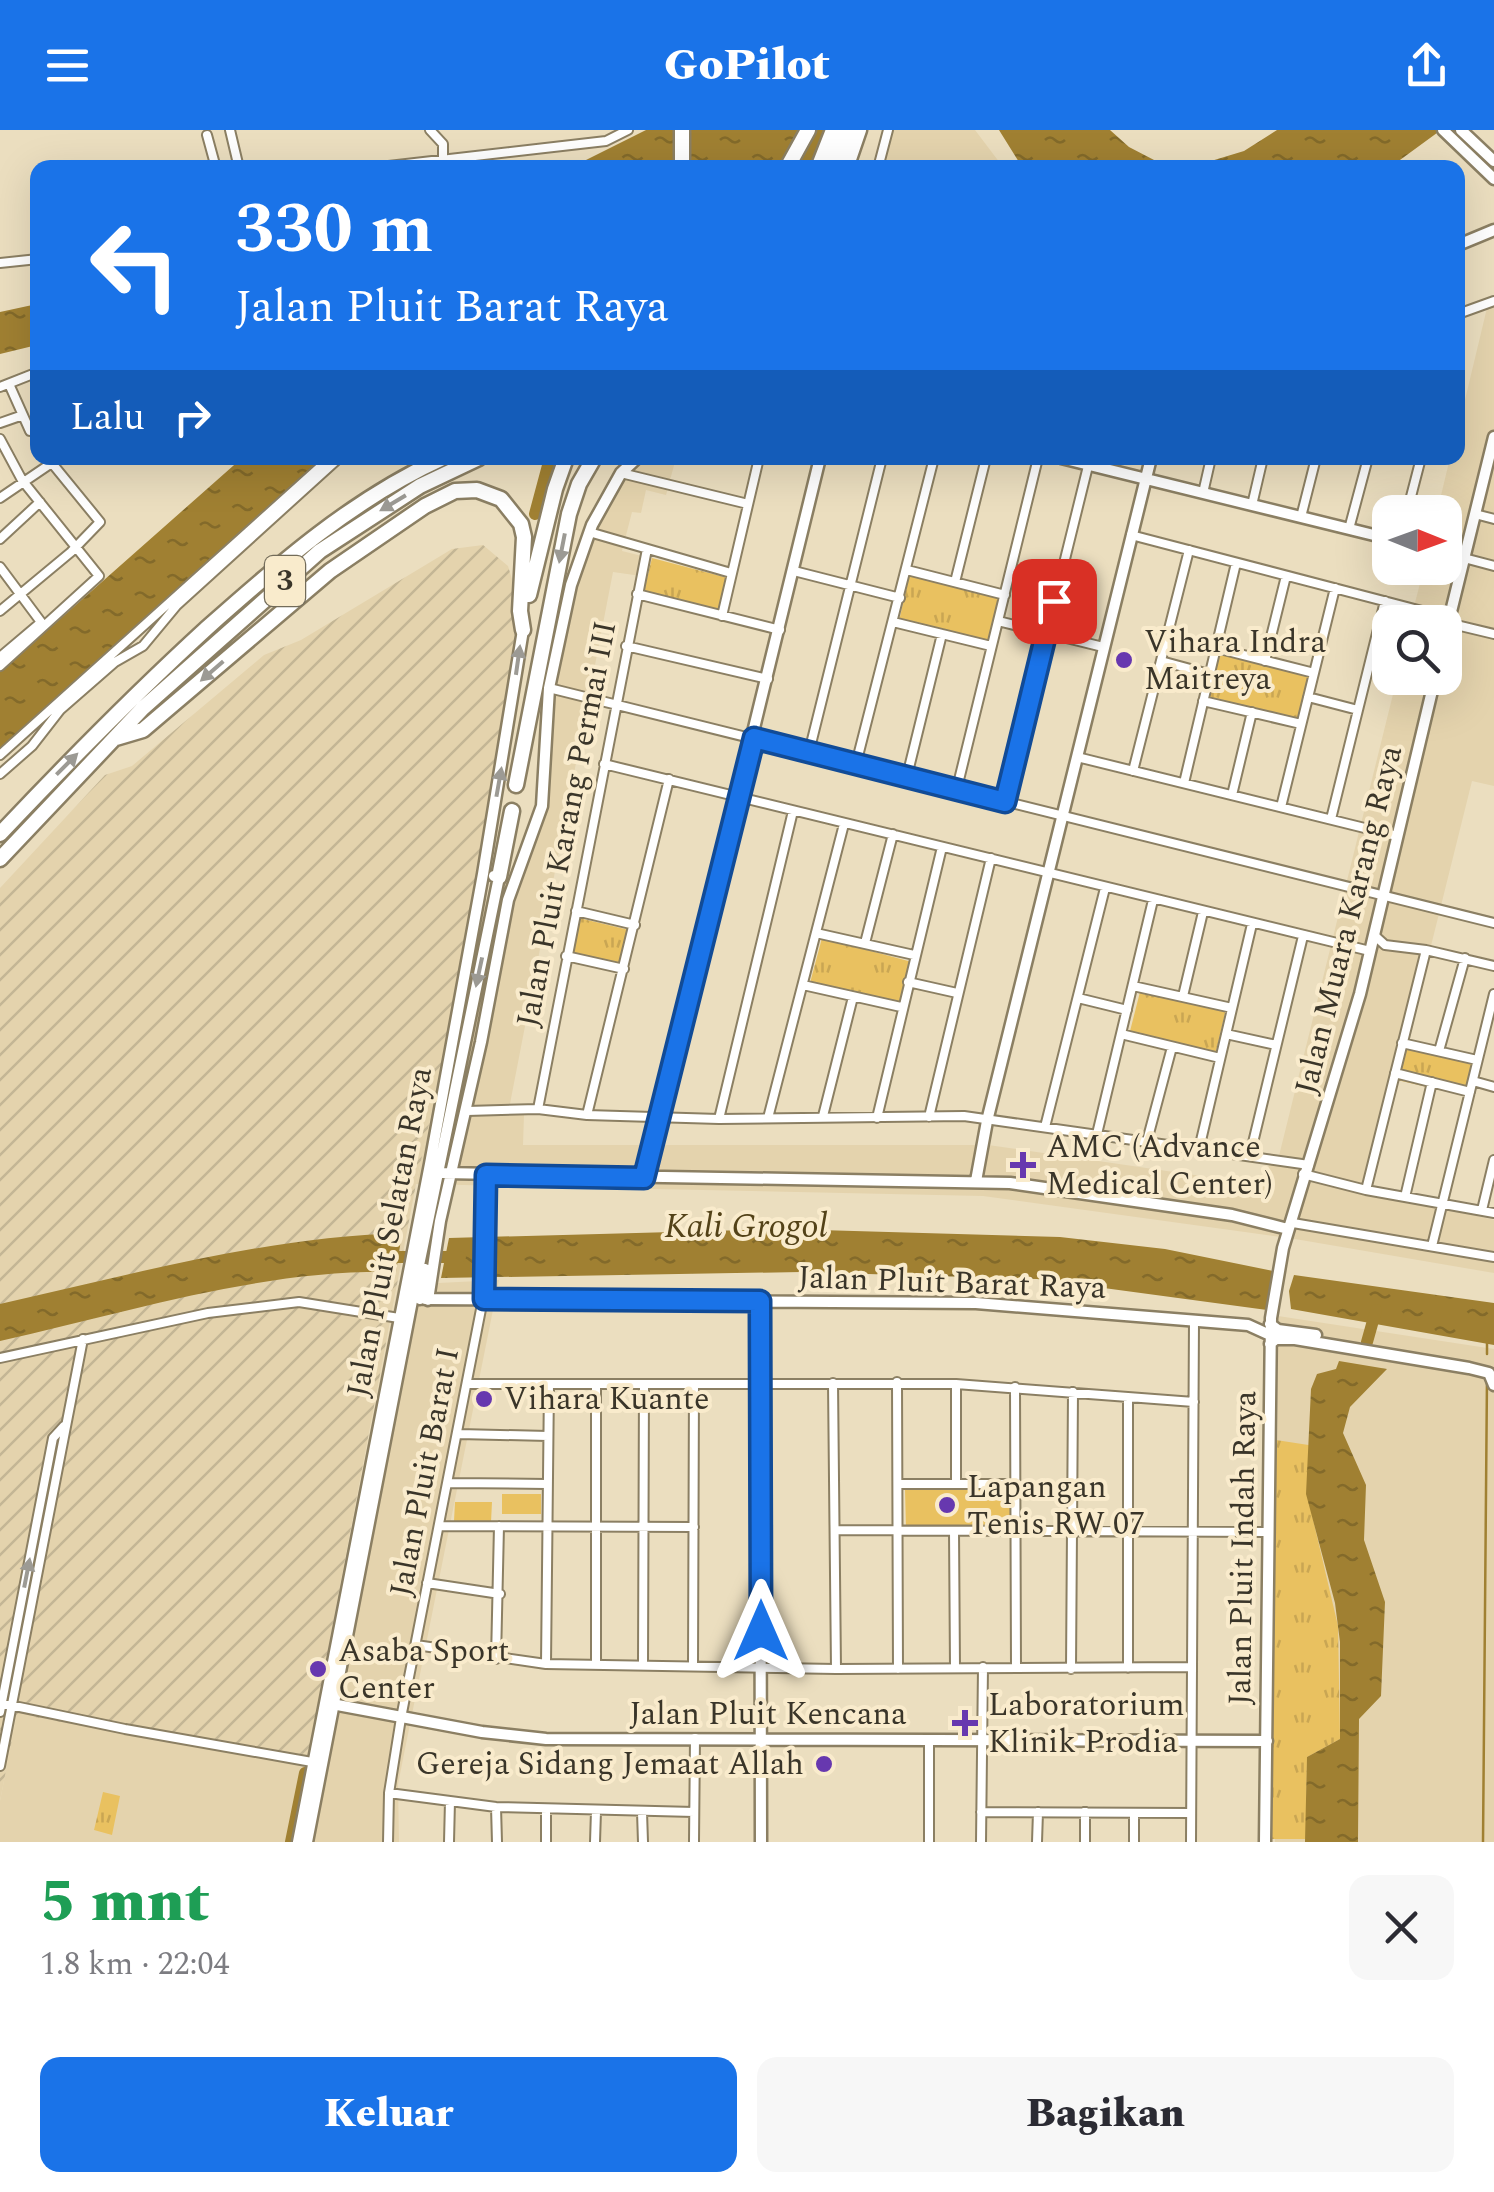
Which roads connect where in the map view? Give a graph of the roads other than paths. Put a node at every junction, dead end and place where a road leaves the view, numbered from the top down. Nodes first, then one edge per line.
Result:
1 (230, 130) edge
2 (430, 130) edge
3 (628, 130) edge
4 (682, 130) edge
5 (808, 130) edge
6 (834, 130) edge
7 (846, 130) edge
8 (858, 130) edge
9 (868, 130) edge
10 (888, 130) edge
11 (1442, 130) edge
12 (208, 135) dead end
13 (1456, 135) edge
14 (443, 158) junction
15 (214, 160) edge
16 (237, 160) edge
17 (429, 160) edge
18 (682, 160) edge
19 (791, 160) edge
20 (831, 160) edge
21 (833, 160) edge
22 (835, 160) edge
23 (858, 160) edge
24 (880, 160) edge
25 (1494, 161) edge
26 (1494, 179) edge
27 (1494, 230) edge
28 (1465, 242) edge
29 (30, 261) edge
30 (0, 263) edge
31 (1494, 301) edge
32 (1465, 313) edge
33 (30, 377) edge
34 (4, 385) edge
35 (23, 415) junction
36 (0, 424) edge
37 (30, 430) edge
38 (1494, 437) edge
39 (0, 438) edge
40 (47, 465) edge
41 (59, 465) edge
42 (322, 465) edge
43 (332, 465) edge
44 (414, 465) edge
45 (428, 465) edge
46 (464, 465) edge
47 (564, 465) edge
48 (590, 465) edge
49 (630, 465) edge
50 (757, 465) edge
51 (815, 465) edge
52 (880, 465) edge
53 (932, 465) edge
54 (984, 465) edge
55 (1036, 465) edge
56 (1088, 465) edge
57 (1102, 465) edge
58 (1149, 465) edge
59 (1209, 465) edge
60 (1261, 465) edge
61 (1314, 465) edge
62 (1366, 465) edge
63 (1419, 465) edge
64 (622, 473) junction
65 (407, 476) junction
66 (1146, 478) junction
67 (22, 480) junction
68 (1203, 492) junction
69 (1411, 495) edge
70 (0, 498) edge
71 (40, 502) junction
72 (748, 504) junction
73 (1252, 505) junction
74 (1475, 514) junction
75 (1301, 517) junction
76 (1494, 519) edge
77 (398, 524) junction
78 (1350, 529) junction
79 (589, 532) junction
80 (1372, 534) edge
81 (1131, 535) junction
82 (0, 539) edge
83 (76, 546) junction
84 (647, 550) junction
85 (1189, 550) junction
86 (1464, 558) junction
87 (1236, 563) junction
88 (1494, 566) edge
89 (0, 568) edge
90 (906, 570) junction
91 (794, 571) junction
92 (732, 573) junction
93 (98, 574) junction
94 (1286, 576) junction
95 (955, 582) junction
96 (850, 585) junction
97 (1335, 588) junction
98 (21, 593) junction
99 (637, 594) junction
100 (1005, 594) junction
101 (900, 598) junction
102 (1385, 601) junction
103 (1398, 605) edge
104 (1453, 605) edge
105 (0, 611) edge
106 (722, 616) junction
107 (41, 622) junction
108 (892, 622) junction
109 (998, 622) junction
110 (1462, 624) edge
111 (522, 630) junction
112 (780, 630) junction
113 (228, 631) junction
114 (1046, 633) junction
115 (942, 634) junction
116 (1494, 634) edge
117 (626, 646) junction
118 (992, 646) junction
119 (1103, 647) junction
120 (1216, 648) junction
121 (0, 656) edge
122 (1265, 660) junction
123 (1161, 661) junction
124 (0, 666) edge
125 (1314, 673) junction
126 (1210, 674) junction
127 (768, 680) junction
128 (549, 688) junction
129 (1431, 695) edge
130 (1308, 697) junction
131 (1203, 701) junction
132 (615, 704) junction
133 (1358, 710) junction
134 (1252, 712) junction
135 (1301, 724) junction
136 (116, 738) junction
137 (754, 738) junction
138 (809, 752) junction
139 (0, 756) edge
140 (1077, 757) junction
141 (604, 764) junction
142 (856, 764) junction
143 (1133, 771) junction
144 (0, 774) edge
145 (908, 776) junction
146 (669, 779) junction
147 (1184, 783) junction
148 (516, 785) dead end
149 (957, 788) junction
150 (739, 794) junction
151 (1232, 795) junction
152 (1005, 802) junction
153 (1281, 807) junction
154 (512, 811) dead end
155 (794, 811) junction
156 (1062, 817) junction
157 (1331, 820) junction
158 (844, 824) junction
159 (0, 834) edge
160 (893, 834) junction
161 (1397, 836) junction
162 (942, 846) junction
163 (991, 858) junction
164 (0, 859) edge
165 (1049, 872) junction
166 (483, 874) junction
167 (499, 877) junction
168 (1105, 888) junction
169 (1383, 895) junction
170 (1154, 900) junction
171 (576, 911) junction
172 (1203, 912) junction
173 (1494, 922) edge
174 (1252, 924) junction
175 (635, 925) junction
176 (816, 932) junction
177 (1374, 935) junction
178 (1303, 936) junction
179 (865, 943) junction
180 (1426, 950) junction
181 (1370, 952) junction
182 (914, 955) junction
183 (566, 956) junction
184 (1465, 958) junction
185 (1494, 966) edge
186 (624, 969) junction
187 (908, 982) junction
188 (803, 985) junction
189 (1133, 986) junction
190 (958, 993) junction
191 (1494, 994) edge
192 (1183, 996) junction
193 (852, 997) junction
194 (1078, 998) junction
195 (901, 1007) junction
196 (1232, 1008) junction
197 (1127, 1010) junction
198 (1121, 1034) junction
199 (1226, 1034) junction
200 (1402, 1043) junction
201 (1172, 1046) junction
202 (1276, 1046) junction
203 (1439, 1051) junction
204 (1220, 1058) junction
205 (1477, 1060) junction
206 (1394, 1073) junction
207 (1472, 1081) junction
208 (1432, 1082) junction
209 (1494, 1086) edge
210 (1470, 1092) junction
211 (538, 1109) junction
212 (466, 1111) junction
213 (587, 1115) junction
214 (823, 1116) junction
215 (658, 1117) junction
216 (929, 1117) junction
217 (719, 1118) junction
218 (768, 1118) junction
219 (877, 1118) junction
220 (986, 1120) junction
221 (1045, 1127) junction
222 (1097, 1134) junction
223 (1147, 1141) junction
224 (1198, 1149) junction
225 (1250, 1154) junction
226 (1494, 1160) edge
227 (1306, 1172) junction
228 (445, 1173) junction
229 (486, 1175) junction
230 (644, 1178) junction
231 (976, 1181) junction
232 (1366, 1190) junction
233 (1405, 1197) junction
234 (1441, 1204) junction
235 (1482, 1210) junction
236 (1494, 1213) edge
237 (1287, 1225) junction
238 (431, 1229) junction
239 (1432, 1246) junction
240 (1282, 1252) joint
241 (1494, 1257) edge
242 (420, 1275) junction
243 (420, 1299) junction
244 (484, 1299) junction
245 (760, 1301) junction
246 (399, 1318) junction
247 (1194, 1322) junction
248 (1271, 1326) junction
249 (83, 1340) junction
250 (1328, 1340) junction
251 (0, 1358) edge
252 (1494, 1369) edge
253 (897, 1382) junction
254 (833, 1383) junction
255 (469, 1384) junction
256 (549, 1384) junction
257 (596, 1384) junction
258 (644, 1384) junction
259 (694, 1384) junction
260 (759, 1384) junction
261 (956, 1384) junction
262 (1494, 1384) edge
263 (1014, 1387) junction
264 (1074, 1392) junction
265 (1128, 1397) junction
266 (1194, 1402) junction
267 (65, 1425) junction
268 (459, 1434) junction
269 (548, 1436) junction
270 (376, 1456) junction
271 (956, 1483) junction
272 (449, 1484) junction
273 (546, 1484) junction
274 (898, 1484) junction
275 (1015, 1484) junction
276 (439, 1526) junction
277 (499, 1526) junction
278 (546, 1526) junction
279 (596, 1527) junction
280 (644, 1527) junction
281 (694, 1528) junction
282 (835, 1530) junction
283 (898, 1530) junction
284 (954, 1531) junction
285 (1015, 1531) junction
286 (1072, 1531) junction
287 (1129, 1532) junction
288 (1193, 1532) junction
289 (1267, 1532) junction
290 (427, 1584) junction
291 (500, 1594) junction
292 (416, 1645) junction
293 (496, 1659) junction
294 (546, 1664) junction
295 (596, 1664) junction
296 (643, 1664) junction
297 (693, 1666) junction
298 (761, 1666) junction
299 (983, 1667) junction
300 (1192, 1667) junction
301 (955, 1668) junction
302 (1016, 1668) junction
303 (1128, 1668) junction
304 (836, 1669) junction
305 (898, 1669) junction
306 (1071, 1669) junction
307 (332, 1704) junction
308 (1, 1706) edge
309 (12, 1706) junction
310 (401, 1718) junction
311 (695, 1738) junction
312 (929, 1739) junction
313 (761, 1740) junction
314 (983, 1740) junction
315 (1192, 1741) junction
316 (1266, 1741) junction
317 (312, 1762) junction
318 (0, 1766) edge
319 (389, 1792) junction
320 (450, 1800) junction
321 (496, 1808) junction
322 (546, 1810) junction
323 (596, 1811) junction
324 (642, 1812) junction
325 (694, 1812) junction
326 (981, 1812) junction
327 (1038, 1812) junction
328 (1085, 1812) junction
329 (1190, 1812) junction
330 (1134, 1813) junction
331 (298, 1842) edge
332 (307, 1842) edge
333 (388, 1842) edge
334 (450, 1842) edge
335 (496, 1842) edge
336 (546, 1842) edge
337 (596, 1842) edge
338 (642, 1842) edge
339 (694, 1842) edge
340 (761, 1842) edge
341 (928, 1842) edge
342 (981, 1842) edge
343 (1037, 1842) edge
344 (1085, 1842) edge
345 (1134, 1842) edge
346 (1191, 1842) edge
347 (1265, 1842) edge

1 - 16 street
2 - 14 street
3 - 14 street
4 - 18 highway
5 - 19 highway
6 - 20 highway
7 - 21 highway
8 - 22 highway
9 - 23 highway
10 - 24 street
11 - 13 street
12 - 15 street
13 - 25 street
13 - 26 street
14 - 17 street
27 - 28 street
29 - 30 street
31 - 32 street
33 - 34 street
34 - 35 street
35 - 36 street
35 - 37 street
38 - 74 street
39 - 67 street
40 - 67 street
41 - 83 street
42 - 139 street
43 - 144 street
44 - 65 highway
45 - 65 highway, 3
46 -> 113 highway, 3
47 - 111 highway
48 -> 148 highway
49 - 64 street
50 - 72 street
51 - 91 street
52 - 96 street
53 - 90 street
54 - 95 street
55 - 100 street
56 - 114 street
57 - 66 street
58 - 66 street
59 - 68 street
60 - 73 street
61 - 75 street
62 - 78 street
63 - 69 street
64 - 72 street
64 - 79 street
159 -> 65 highway, 3
66 - 68 street
66 - 81 street
67 - 70 street
67 - 71 street
68 - 73 street
71 - 82 street
71 - 83 street
72 - 92 street
73 - 75 street
74 - 76 street
74 - 86 street
75 - 78 street
77 - 111 highway
77 - 113 highway
77 -> 136 highway
78 - 80 street
79 - 84 street
79 - 128 street
81 - 85 street
81 - 119 street
83 - 93 street
83 - 98 street
84 - 92 street
84 - 99 street, Jalan Pluit Karang Permai III
85 - 87 street
85 - 123 street
86 - 88 street
86 - 104 street
87 - 94 street
87 - 120 street
89 - 98 street
90 - 95 street
90 - 101 street
91 - 96 street
91 - 112 street
92 - 106 street
93 - 107 street
93 - 124 street
94 - 97 street
94 - 122 street
95 - 100 street
96 - 101 street
96 - 138 street
97 - 102 street
97 - 125 street
98 - 105 street
98 - 107 street
99 - 106 street
99 - 117 street, Jalan Pluit Karang Permai III
100 - 109 street
101 - 108 street
102 - 103 street
102 - 133 street
106 - 112 street
107 - 121 street
108 - 115 street
108 - 142 street
109 - 114 street
109 - 118 street
110 - 116 street
166 -> 111 street, Jalan Pluit Selatan Raya
112 - 127 street
113 - 136 highway, 3
114 - 119 street
114 - 152 street
115 - 118 street
115 - 145 street
117 - 127 street
117 - 132 street, Jalan Pluit Karang Permai III
118 - 149 street
119 - 140 street
120 - 122 street
120 - 126 street
122 - 125 street
123 - 126 street
123 - 143 street
125 - 130 street
126 - 131 street
127 - 137 street
128 - 132 street
128 - 212 street
129 - 161 street, Jalan Muara Karang Raya
130 - 133 street
130 - 135 street
131 - 134 street
131 - 147 street
132 - 137 street
132 - 141 street, Jalan Pluit Karang Permai III
133 - 157 street
134 - 135 street
134 - 151 street
135 - 153 street
136 - 164 highway, 3
137 - 138 street
137 - 150 street
138 - 142 street
140 - 143 street
140 - 156 street
141 - 146 street
141 - 171 street, Jalan Pluit Karang Permai III
142 - 145 street
143 - 147 street
145 - 149 street
146 - 150 street
146 - 175 street
147 - 151 street
149 - 152 street
150 - 155 street
150 - 215 street
151 - 153 street
152 - 156 street
153 - 157 street
154 - 167 highway
155 - 158 street
155 - 217 street
156 - 165 street
156 - 169 street
157 - 161 street
158 - 160 street
158 - 176 street
160 - 162 street
160 - 179 street
161 - 169 street, Jalan Muara Karang Raya
162 - 163 street
162 - 182 street
163 - 165 street
163 - 190 street
165 - 168 street
165 - 220 street
166 - 167 street
166 - 238 street, Jalan Pluit Selatan Raya
167 -> 228 street, Jalan Pluit Selatan Raya
168 - 170 street
168 - 194 street
169 - 173 street
169 - 177 street, Jalan Muara Karang Raya
170 - 172 street
170 - 189 street
171 - 175 street
171 - 183 street, Jalan Pluit Karang Permai III
172 - 174 street
172 - 192 street
174 - 178 street
174 - 196 street
175 - 186 street
176 - 179 street
176 - 188 street
177 - 180 street
177 - 181 street, Jalan Muara Karang Raya
178 - 181 street
178 - 202 street
179 - 182 street
180 - 184 street
180 - 200 street
181 - 227 street, Jalan Muara Karang Raya
182 - 187 street
183 - 186 street
183 - 211 street, Jalan Pluit Karang Permai III
184 - 185 street
184 - 203 street
186 - 213 street
187 - 190 street
187 - 195 street
188 - 193 street
188 - 218 street
189 - 192 street
189 - 197 street
190 - 216 street
191 - 205 street
192 - 196 street
193 - 195 street
193 - 214 street
194 - 197 street
194 - 221 street
195 - 219 street
196 - 199 street
197 - 198 street
198 - 201 street
198 - 222 street
199 - 202 street
199 - 204 street
200 - 203 street
200 - 206 street
201 - 204 street
201 - 223 street
202 - 225 street
203 - 205 street
204 - 224 street
205 - 207 street
206 - 208 street
206 - 232 street
207 - 209 street
207 - 210 street
208 - 210 street
208 - 233 street
210 - 234 street
211 - 212 street
211 - 213 street
212 - 228 street
213 - 215 street
214 - 218 street
214 - 219 street
215 - 217 street
215 - 230 street
216 - 219 street
216 - 220 street
217 - 218 street
220 - 221 street
220 - 231 street
221 - 222 street
222 - 223 street
223 - 224 street
224 - 225 street
225 - 227 street
226 - 235 street
227 - 232 street
227 - 237 street, Jalan Muara Karang Raya
228 - 229 street
228 - 238 street, Jalan Pluit Selatan Raya
228 - 238 street
229 - 230 street
229 - 244 street, Jalan Pluit Barat I
230 - 231 street
231 - 237 street
232 - 233 street
233 - 234 street
234 - 235 street
234 - 239 street
235 - 236 street
237 - 239 street
237 - 240 street, Jalan Muara Karang Raya
238 - 242 street, Jalan Pluit Selatan Raya
239 - 241 street
240 - 248 street, Jalan Pluit Indah Raya
242 - 243 street, Jalan Pluit Selatan Raya
242 - 246 street, Jalan Pluit Selatan Raya
243 - 244 street, Jalan Pluit Barat Raya
243 - 270 street, Jalan Pluit Selatan Raya
244 - 245 street, Jalan Pluit Barat Raya
244 - 255 street, Jalan Pluit Barat I
245 - 247 street, Jalan Pluit Barat Raya
245 - 260 street
246 - 249 street
246 - 270 street, Jalan Pluit Selatan Raya
247 - 248 street, Jalan Pluit Barat Raya
247 - 266 street
248 - 250 street
248 - 289 street, Jalan Pluit Indah Raya
249 - 251 street
249 - 267 street
250 - 252 street
250 - 262 street
253 - 254 street
253 - 261 street
253 - 274 street
254 - 260 street
254 - 282 street
255 - 256 street
255 - 268 street, Jalan Pluit Barat I
256 - 257 street
256 - 269 street
257 - 258 street
257 - 279 street
258 - 259 street
258 - 280 street
259 - 260 street
259 - 281 street
260 - 298 street
261 - 263 street
261 - 271 street
263 - 264 street
263 - 275 street
264 - 265 street
264 - 286 street
265 - 266 street
265 - 287 street
266 - 288 street
308 -> 267 street
267 - 309 street
268 - 269 street
268 - 272 street, Jalan Pluit Barat I
269 - 273 street
270 - 307 street, Jalan Pluit Selatan Raya
270 - 317 street, Jalan Pluit Selatan Raya
271 - 274 street
271 - 275 street
272 - 273 street
272 - 276 street, Jalan Pluit Barat I
273 - 278 street
274 - 283 street
275 - 285 street
276 - 277 street
276 - 290 street, Jalan Pluit Barat I
277 - 278 street
277 - 291 street
278 - 279 street
278 - 294 street
279 - 280 street
279 - 295 street
280 - 281 street
280 - 296 street
281 - 297 street
282 - 283 street
282 - 304 street
283 - 284 street
283 - 305 street
284 - 285 street
284 - 301 street
285 - 286 street
285 - 302 street
286 - 287 street
286 - 306 street
287 - 288 street
287 - 303 street
288 - 289 street
288 - 300 street
289 - 316 street, Jalan Pluit Indah Raya
290 - 291 street
290 - 292 street, Jalan Pluit Barat I
291 - 293 street
292 - 293 street
292 - 310 street, Jalan Pluit Barat I
293 - 294 street
294 - 295 street
295 - 296 street
296 - 297 street
297 - 298 street
298 - 304 street
298 - 313 street
299 - 301 street
299 - 302 street
299 - 314 street
300 - 303 street
300 - 315 street
301 - 305 street
302 - 306 street
303 - 306 street
304 - 305 street
307 - 310 street, Jalan Pluit Kencana
307 - 332 street, Jalan Pluit Selatan Raya
308 - 309 street
309 - 317 street
309 - 318 street
310 - 311 street, Jalan Pluit Kencana
310 - 319 street, Jalan Pluit Barat I
311 - 313 street, Jalan Pluit Kencana
311 - 325 street
312 - 313 street, Jalan Pluit Kencana
312 - 314 street, Jalan Pluit Kencana
312 - 341 street
313 - 340 street
314 - 315 street, Jalan Pluit Kencana
314 - 326 street
315 - 316 street, Jalan Pluit Kencana
315 - 329 street
316 - 347 street, Jalan Pluit Indah Raya
317 - 331 street, Jalan Pluit Selatan Raya
319 - 320 street
319 - 333 street, Jalan Pluit Barat I
320 - 321 street
320 - 334 street
321 - 322 street
321 - 335 street
322 - 323 street
322 - 336 street
323 - 324 street
323 - 337 street
324 - 325 street
324 - 338 street
325 - 339 street
326 - 327 street
326 - 342 street
327 - 328 street
327 - 343 street
328 - 330 street
328 - 344 street
329 - 330 street
329 - 346 street
330 - 345 street

